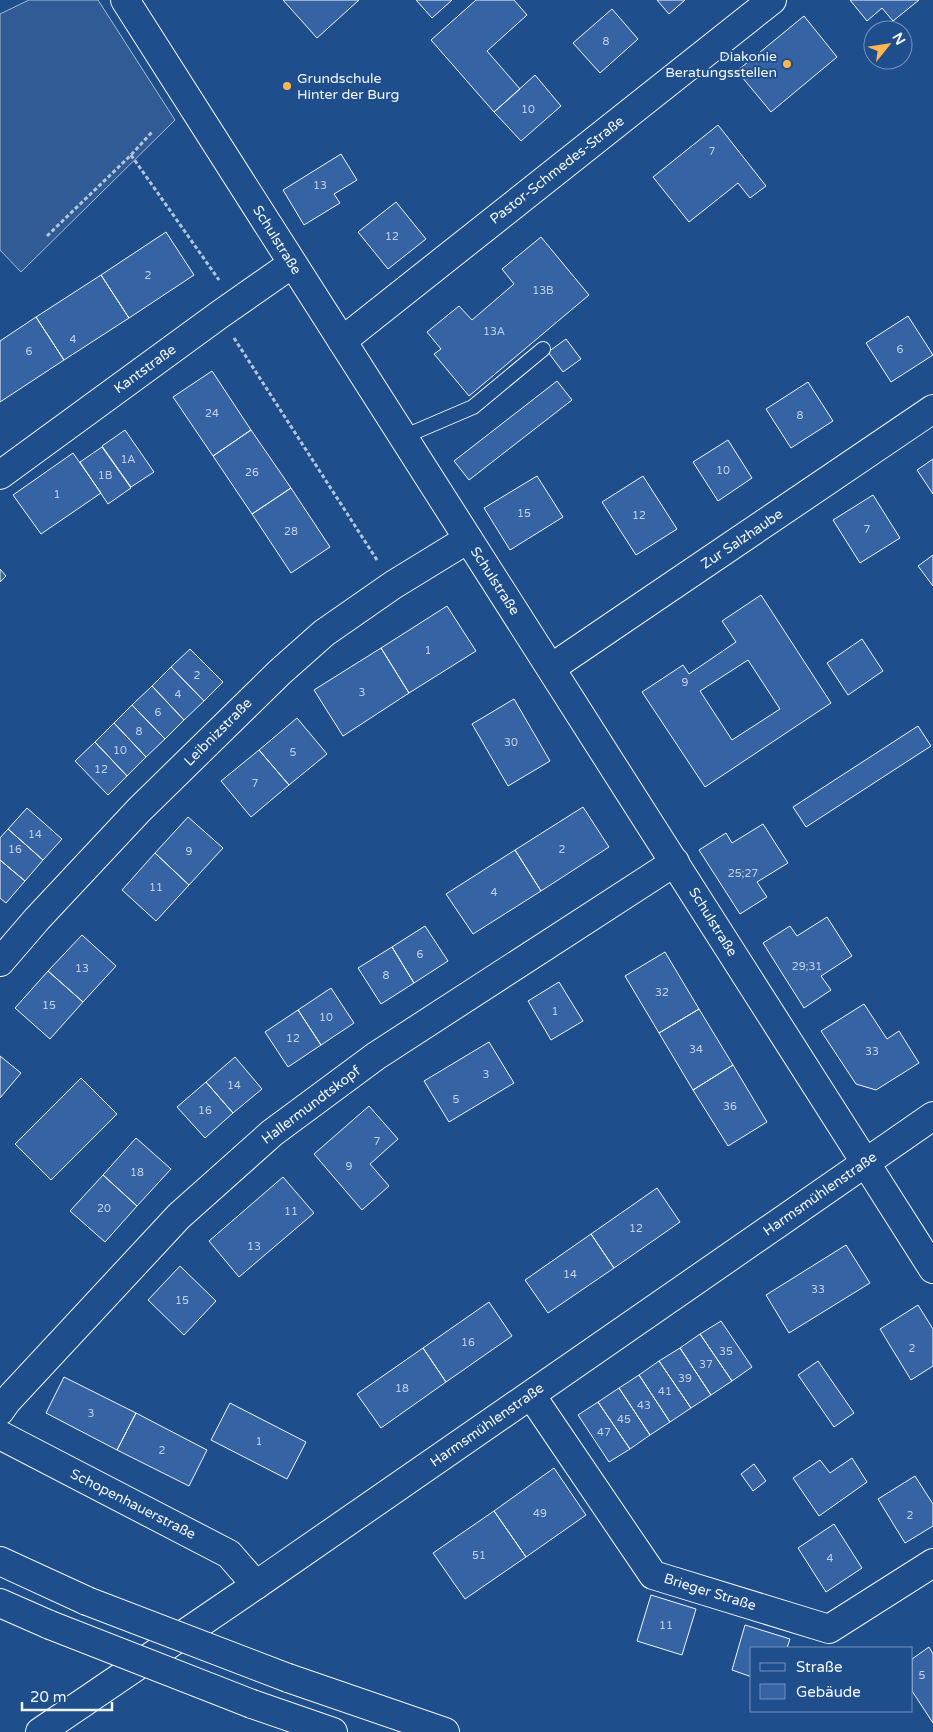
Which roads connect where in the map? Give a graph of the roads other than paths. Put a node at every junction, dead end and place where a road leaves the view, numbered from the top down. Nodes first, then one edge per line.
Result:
1 (125, 0) edge
2 (772, 0) edge
3 (292, 264) junction
4 (342, 341) junction
5 (543, 349) dead end
6 (933, 409) edge
7 (403, 438) junction
8 (0, 475) edge
9 (468, 539) junction
10 (551, 668) junction
11 (675, 862) junction
12 (0, 962) edge
13 (933, 1116) edge
14 (865, 1162) junction
15 (933, 1269) edge
16 (531, 1395) junction
17 (0, 1411) edge
18 (0, 1435) edge
19 (0, 1561) edge
20 (933, 1563) edge
21 (256, 1585) junction
22 (0, 1603) edge
23 (40, 1732) edge
24 (333, 1732) edge
25 (445, 1732) edge

1 - 3 main road, Schulstraße
2 - 4 main road, Pastor-Schmedes-Straße
3 - 4 main road, Schulstraße
3 - 8 main road, Kantstraße
4 - 7 main road, Schulstraße
5 - 7 lane
6 - 10 main road, Zur Salzhaube
7 - 9 main road, Schulstraße
9 - 10 main road, Schulstraße
9 - 12 main road, Leibnizstraße
10 - 11 main road, Schulstraße
11 - 14 main road, Schulstraße
11 - 17 main road, Hallermundtskopf
13 - 14 main road, Harmsmühlenstraße
14 - 15 main road, Schulstraße
14 - 16 main road, Harmsmühlenstraße
16 - 20 main road, Brieger Straße
16 - 21 main road, Harmsmühlenstraße
18 - 21 main road, Schopenhauerstraße
19 - 25 main road, bridge
21 - 23 main road, Harmsmühlenstraße
22 - 24 main road, bridge

